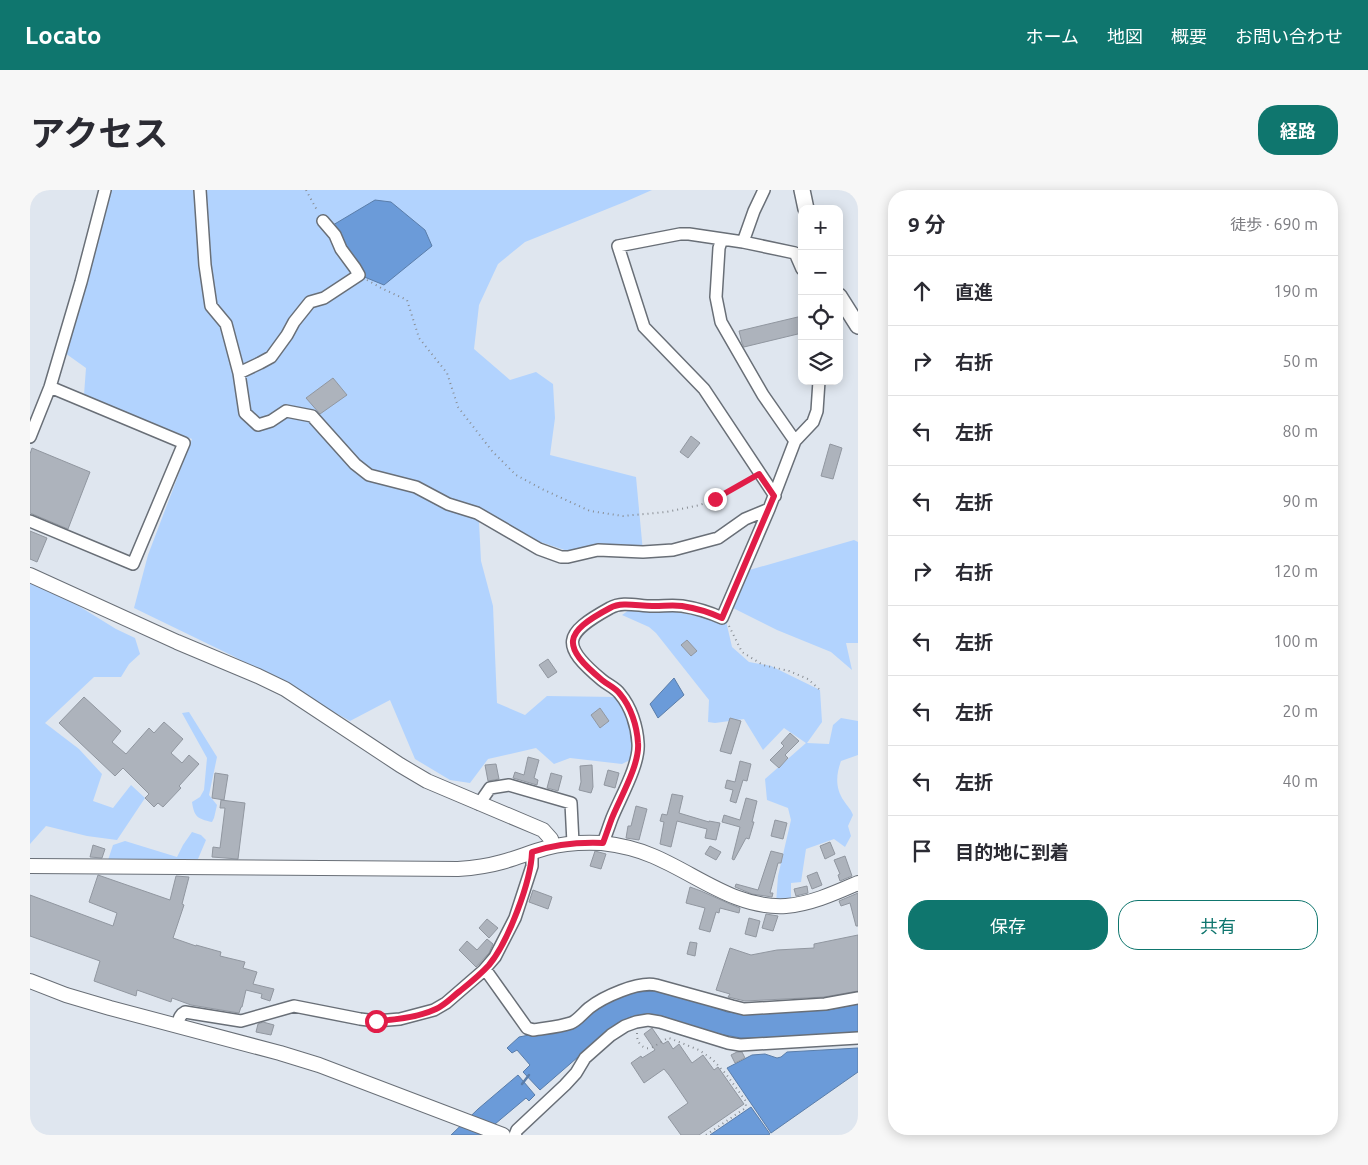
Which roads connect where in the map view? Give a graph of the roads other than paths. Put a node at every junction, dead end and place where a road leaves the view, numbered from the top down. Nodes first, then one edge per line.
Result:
1 (105, 190) edge
2 (200, 190) edge
3 (764, 190) edge
4 (802, 190) edge
5 (805, 205) edge
6 (323, 221) road end
7 (722, 239) junction
8 (743, 242) junction
9 (798, 260) edge
10 (843, 302) edge
11 (858, 326) edge
12 (239, 373) junction
13 (819, 385) edge
14 (50, 387) junction
15 (30, 437) edge
16 (795, 441) junction
17 (774, 496) junction
18 (769, 510) junction
19 (30, 521) edge
20 (30, 575) edge
21 (479, 804) junction
22 (573, 843) junction
23 (603, 843) junction
24 (553, 846) junction
25 (532, 852) junction
26 (30, 866) edge
27 (858, 883) edge
28 (485, 969) junction
29 (30, 981) edge
30 (858, 998) edge
31 (242, 1020) junction
32 (177, 1026) junction
33 (858, 1038) edge
34 (236, 1042) junction
35 (501, 1134) edge
36 (514, 1135) edge

1 - 14 street
2 - 12 street
3 - 8 street
4 - 5 main road
6 - 12 street
7 - 8 street
7 - 16 street
7 - 17 street
8 - 9 street
10 - 11 main road
12 - 18 street
13 - 16 street
14 - 15 street
14 - 19 street
16 - 17 street
17 - 18 street
18 - 23 street
20 - 21 street
21 - 22 street
21 - 24 street
22 - 23 street
22 - 24 street
23 - 27 street
24 - 25 street
25 - 26 street
25 - 28 street
28 - 30 street
28 - 31 street
29 - 32 street
31 - 32 street
31 - 34 street
32 - 34 street
33 - 36 street
34 - 35 street

